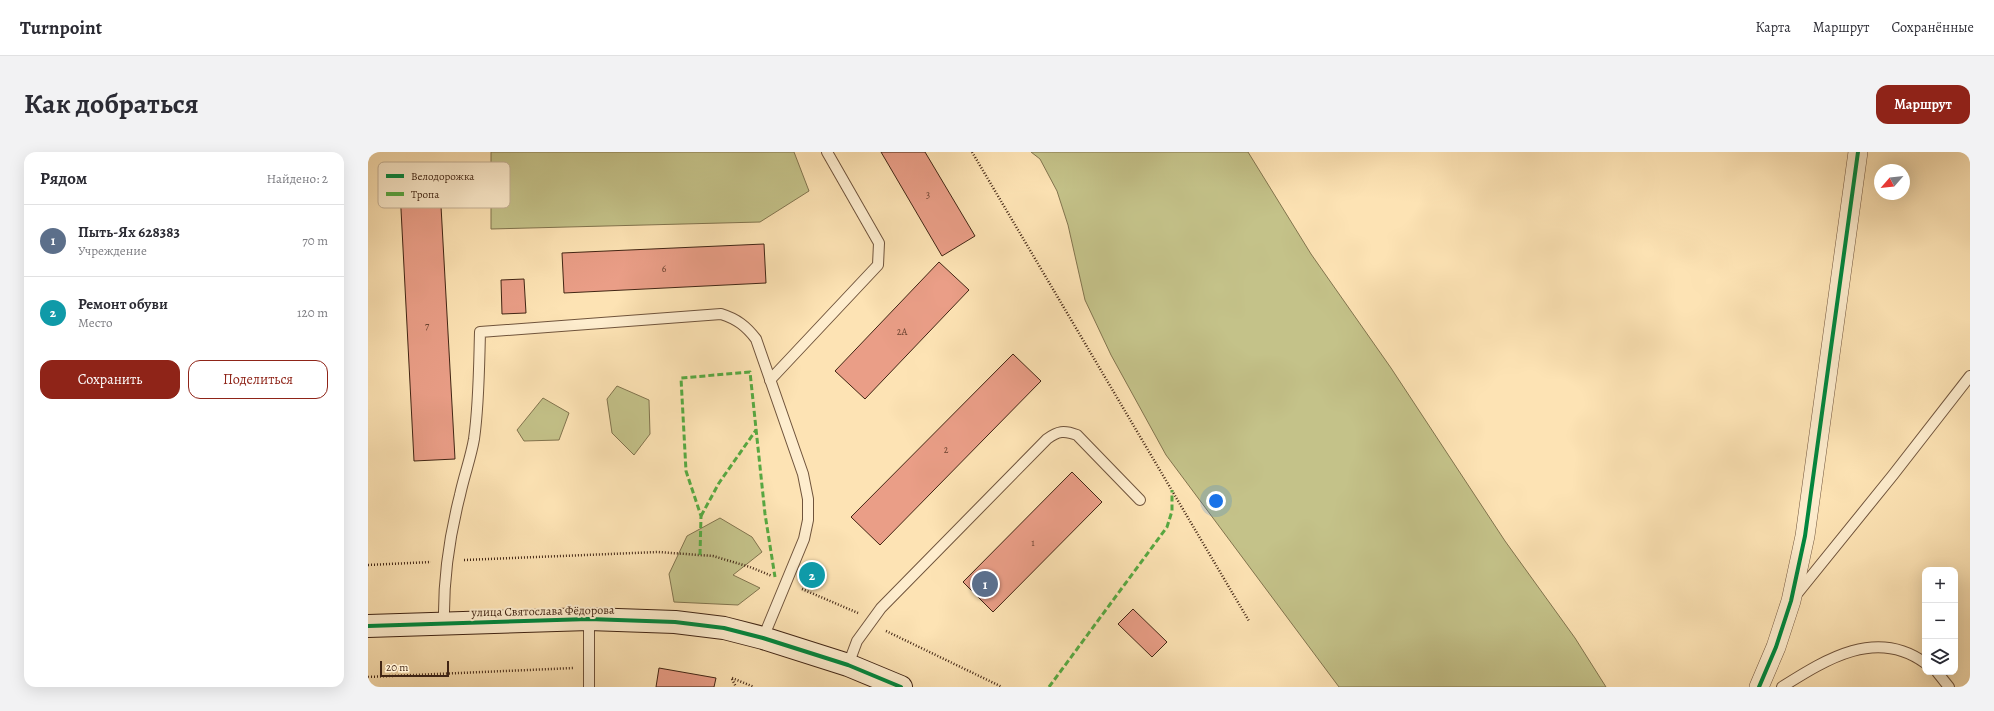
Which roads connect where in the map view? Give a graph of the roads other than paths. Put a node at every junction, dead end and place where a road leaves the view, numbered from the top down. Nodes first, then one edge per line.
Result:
1 (827, 152) edge
2 (1858, 152) edge
3 (1970, 376) edge
4 (770, 380) junction
5 (1140, 500) dead end
6 (1791, 601) junction
7 (589, 619) junction
8 (444, 624) junction
9 (368, 626) edge
10 (763, 638) junction
11 (1922, 660) edge
12 (848, 665) junction
13 (1939, 675) edge
14 (589, 687) edge
15 (901, 687) edge
16 (1759, 687) edge
17 (1782, 687) edge
18 (1949, 687) edge

1 - 4 lane
2 - 6 street
3 - 6 lane
4 - 8 lane
4 - 10 lane
5 - 12 lane
6 - 16 street
7 - 8 street, улица Святослава Фёдорова
7 - 10 street, улица Святослава Фёдорова
7 - 14 lane
8 - 9 street, улица Святослава Фёдорова
10 - 12 street, улица Святослава Фёдорова
11 - 17 lane
12 - 15 street, улица Святослава Фёдорова
13 - 18 lane

